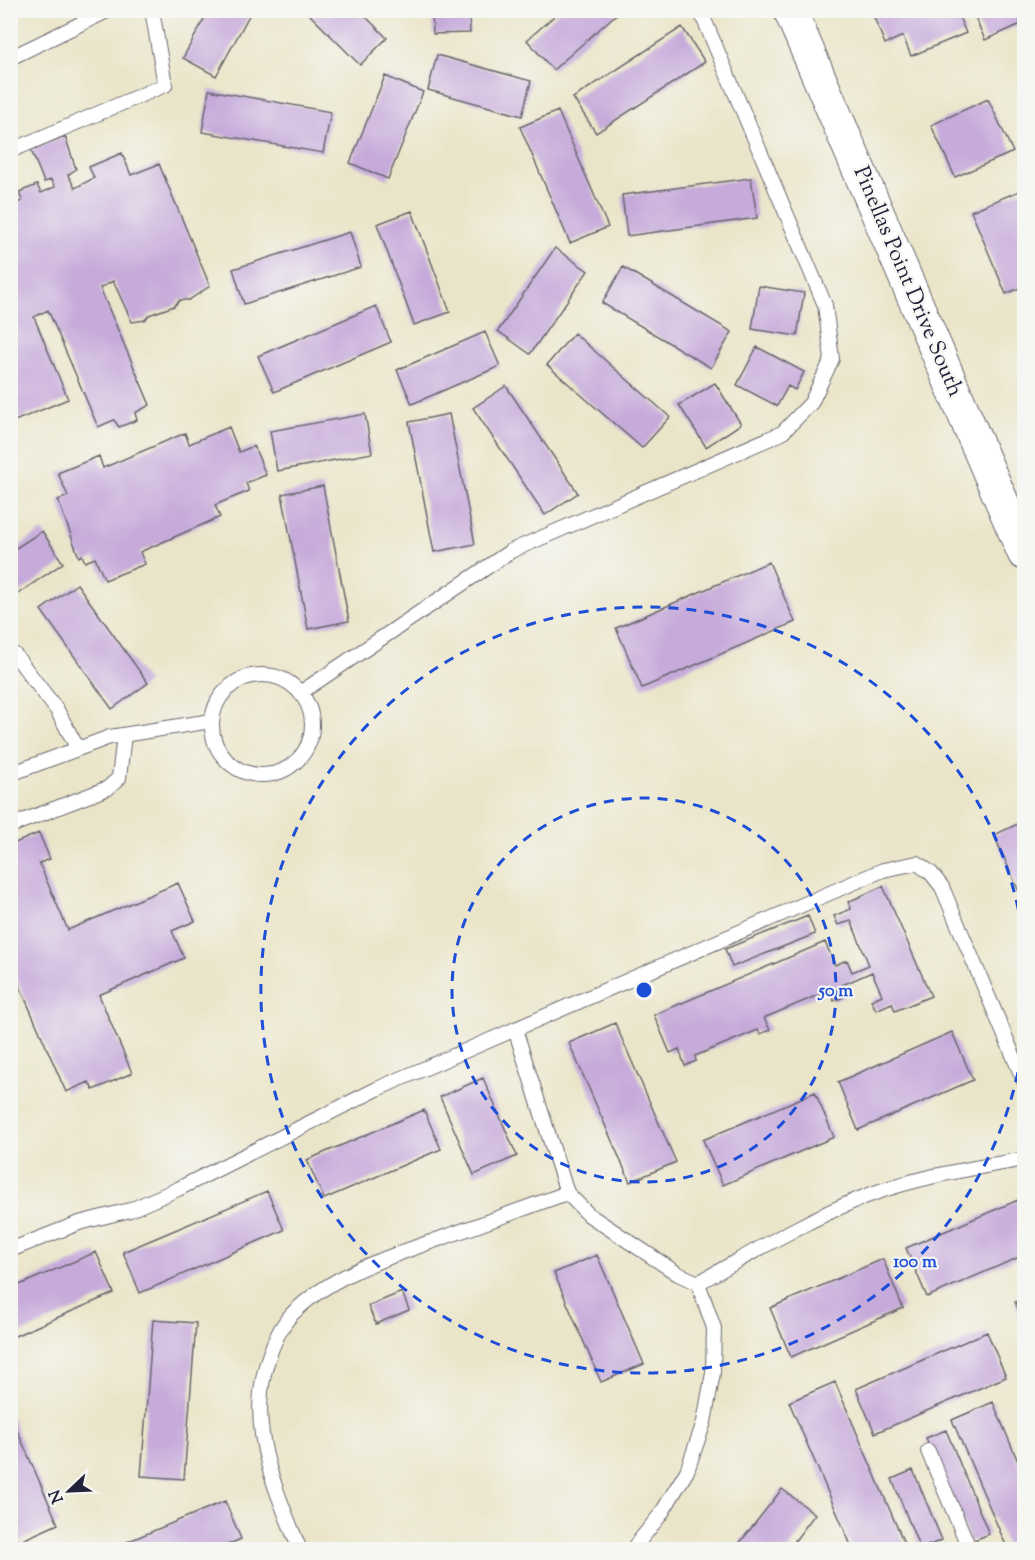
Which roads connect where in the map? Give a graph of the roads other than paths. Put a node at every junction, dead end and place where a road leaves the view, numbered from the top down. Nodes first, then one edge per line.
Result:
1 (109, 10) edge
2 (152, 10) edge
3 (700, 10) edge
4 (790, 10) edge
5 (10, 58) edge
6 (10, 151) edge
7 (1024, 552) edge
8 (15, 655) dead end
9 (300, 693) junction
10 (211, 721) junction
11 (124, 735) junction
12 (78, 749) junction
13 (10, 774) edge
14 (10, 826) edge
15 (515, 1029) junction
16 (1024, 1081) edge
17 (1024, 1159) edge
18 (567, 1193) junction
19 (10, 1250) edge
20 (698, 1283) junction
21 (928, 1451) dead end
22 (300, 1550) edge
23 (632, 1550) edge
24 (970, 1550) edge

1 - 5 lane
2 - 6 lane
3 - 9 lane
4 - 7 street, Pinellas Point Drive South
8 - 12 lane
9 - 10 lane
9 - 10 lane
10 - 11 lane
11 - 12 lane
11 - 14 lane
12 - 13 lane
15 - 16 lane
15 - 18 lane
15 - 19 lane
17 - 20 lane
18 - 20 lane
18 - 22 lane
20 - 23 lane
21 - 24 lane

